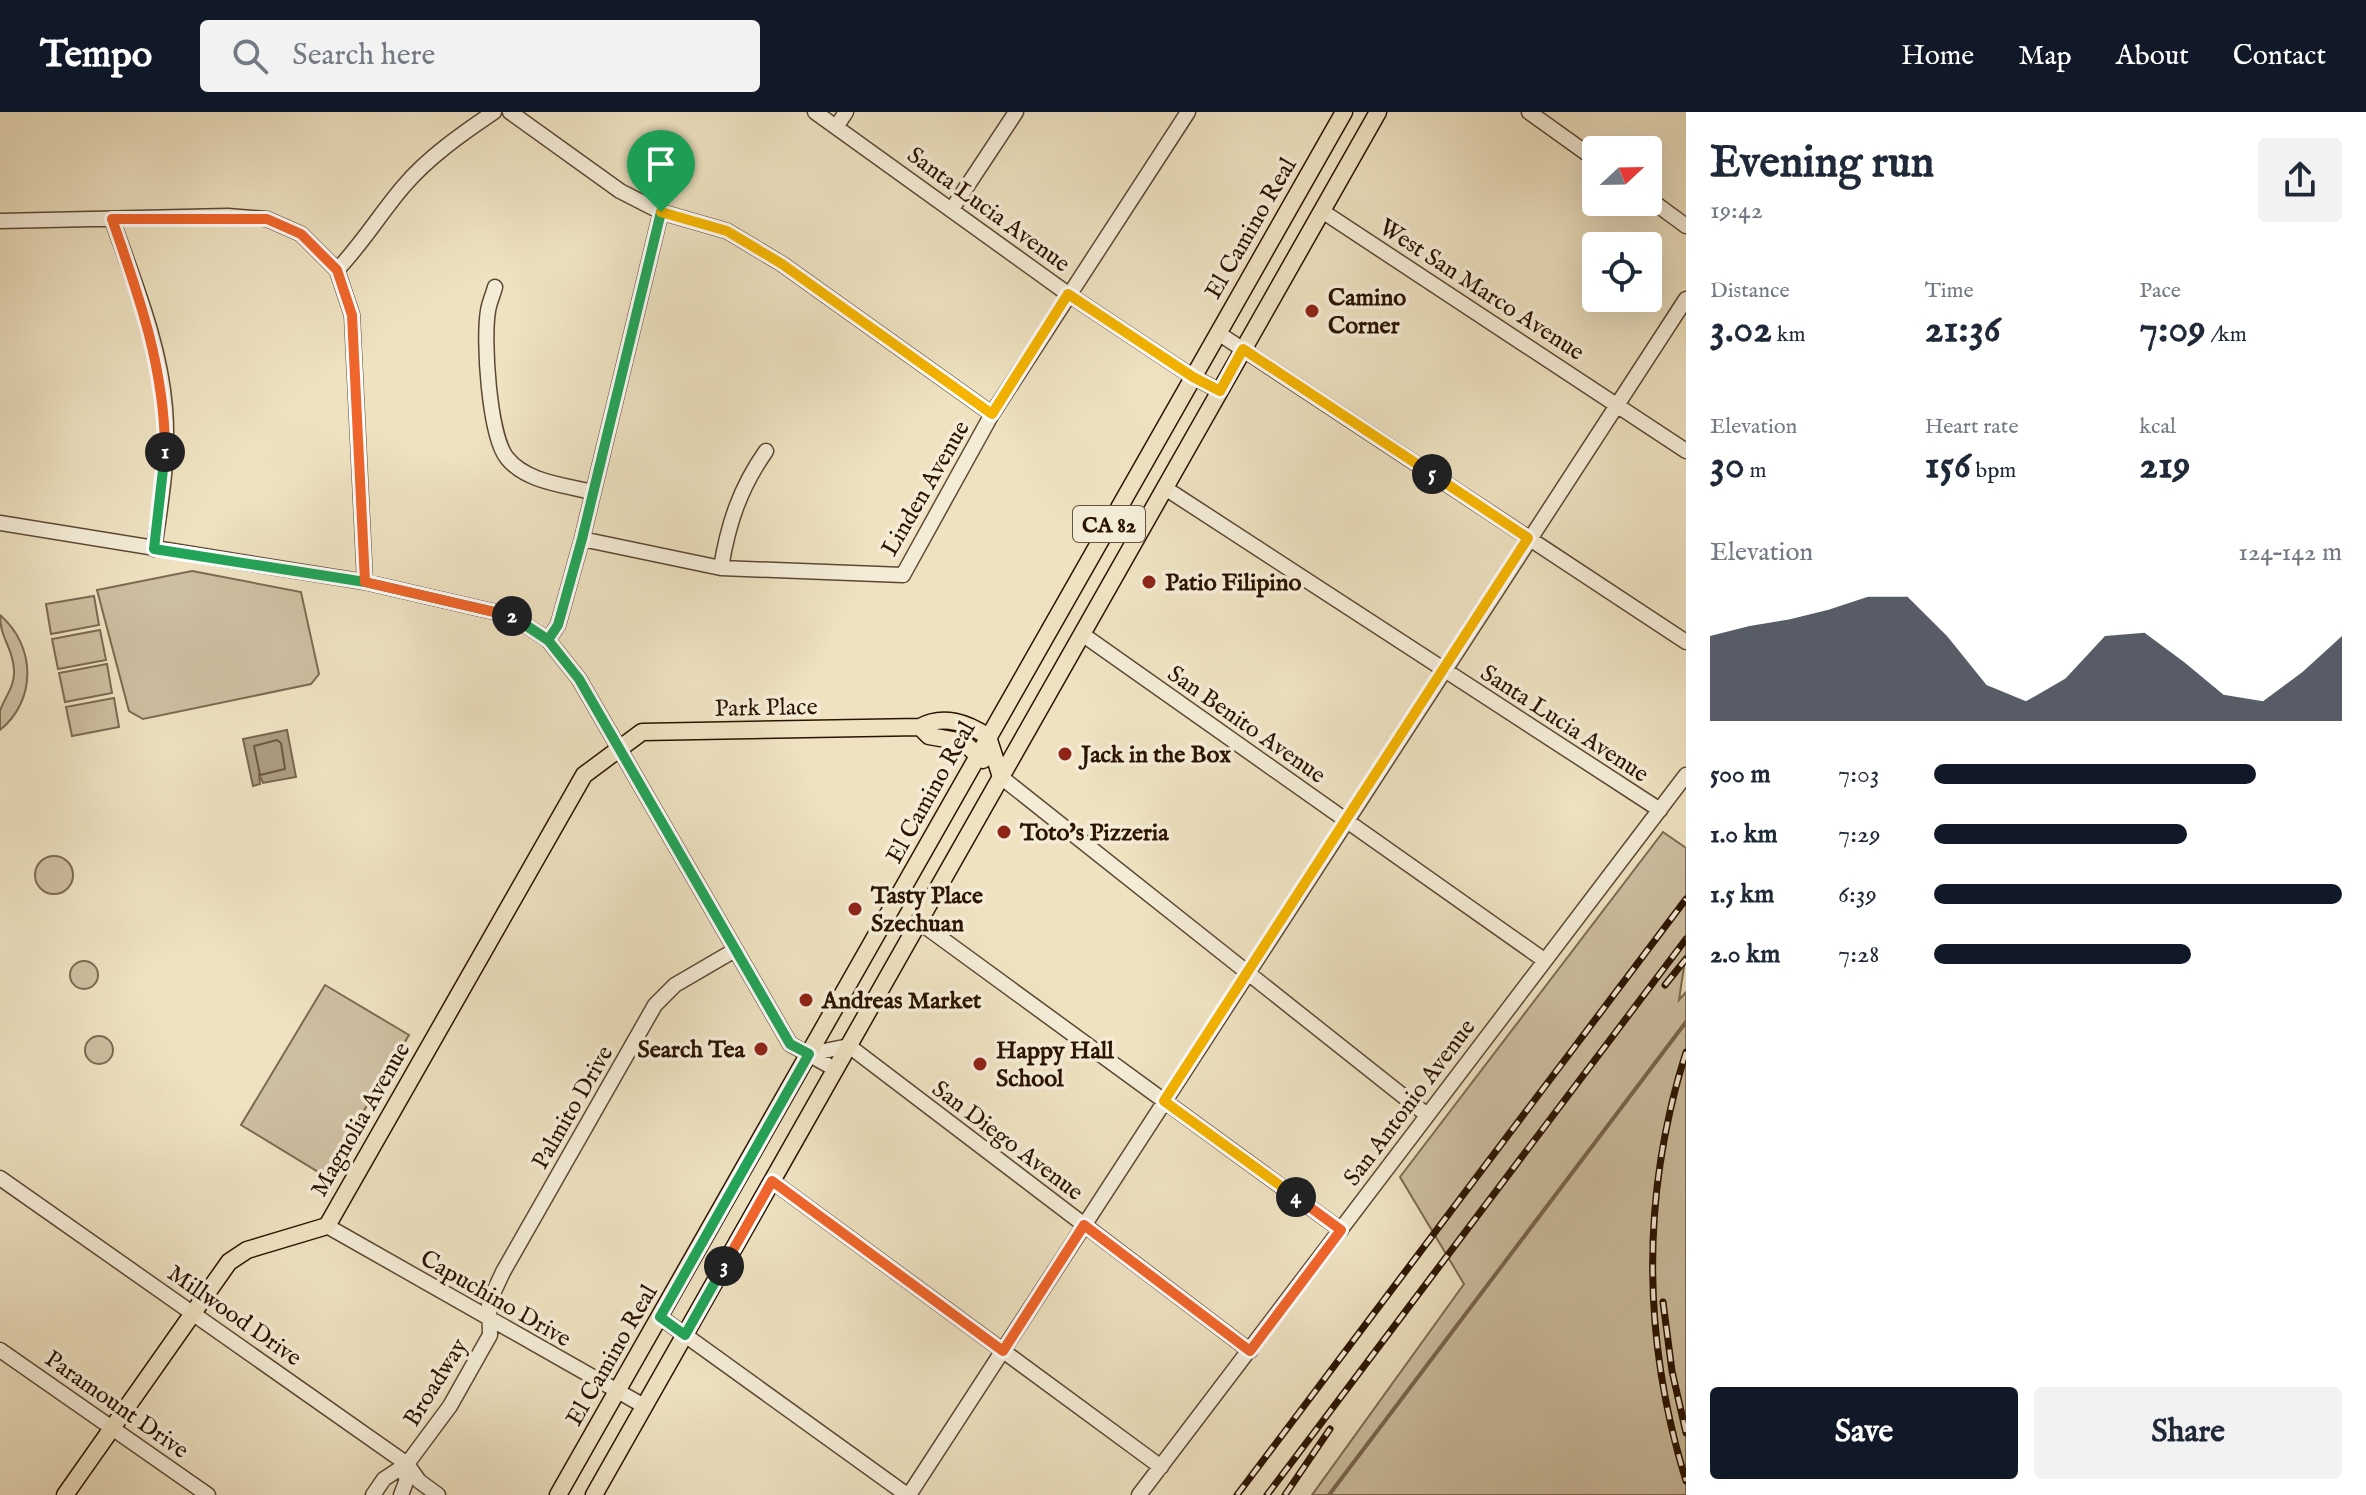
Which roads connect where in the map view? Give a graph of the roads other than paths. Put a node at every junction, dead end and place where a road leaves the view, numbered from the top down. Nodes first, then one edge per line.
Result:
1 (494, 112) edge
2 (510, 112) edge
3 (815, 112) edge
4 (846, 112) edge
5 (1016, 112) edge
6 (1188, 112) edge
7 (1344, 112) edge
8 (1378, 112) edge
9 (1529, 112) edge
10 (836, 127) junction
11 (1582, 150) edge
12 (1662, 208) edge
13 (952, 209) junction
14 (1322, 211) junction
15 (661, 212) junction
16 (112, 219) junction
17 (0, 221) edge
18 (1686, 226) edge
19 (337, 270) junction
20 (495, 287) dead end
21 (1068, 294) junction
22 (1686, 299) edge
23 (1218, 333) junction
24 (1243, 349) junction
25 (1193, 377) junction
26 (1220, 391) junction
27 (1617, 405) junction
28 (992, 414) junction
29 (766, 451) dead end
30 (1686, 451) edge
31 (1165, 488) junction
32 (592, 492) junction
33 (0, 523) edge
34 (1528, 538) junction
35 (582, 539) junction
36 (154, 549) junction
37 (721, 568) junction
38 (365, 582) junction
39 (1082, 634) junction
40 (548, 640) junction
41 (1686, 642) edge
42 (1444, 671) junction
43 (920, 727) junction
44 (988, 737) junction
45 (617, 748) junction
46 (978, 755) junction
47 (1686, 775) edge
48 (1001, 777) junction
49 (1660, 810) junction
50 (1346, 822) junction
51 (919, 922) junction
52 (735, 950) junction
53 (1544, 960) junction
54 (1245, 974) junction
55 (849, 1046) junction
56 (809, 1054) junction
57 (835, 1069) junction
58 (1164, 1101) junction
59 (1427, 1115) junction
60 (0, 1178) edge
61 (772, 1181) junction
62 (1084, 1225) junction
63 (327, 1226) junction
64 (1341, 1230) junction
65 (193, 1313) junction
66 (660, 1317) junction
67 (489, 1319) junction
68 (685, 1335) junction
69 (0, 1350) edge
70 (1003, 1351) junction
71 (1250, 1351) junction
72 (618, 1391) junction
73 (644, 1406) junction
74 (111, 1427) junction
75 (407, 1464) junction
76 (1161, 1467) junction
77 (598, 1493) edge
78 (65, 1495) edge
79 (208, 1495) edge
80 (373, 1495) edge
81 (401, 1495) edge
82 (438, 1495) edge
83 (558, 1495) edge
84 (908, 1495) edge
85 (1139, 1495) edge

1 - 19 street
2 - 15 street
3 - 10 street, Santa Lucia Avenue
4 - 10 street
5 - 13 street
6 - 21 street, Linden Avenue
7 - 23 main road, El Camino Real / CA 82
8 - 14 main road, CA 82
9 - 11 street
10 - 13 street, Santa Lucia Avenue
12 - 18 street
13 - 21 street, Santa Lucia Avenue
14 - 24 main road, CA 82
14 - 27 street, West San Marco Avenue
15 - 28 street
15 - 32 street
16 - 17 street
16 - 19 street
16 - 36 street
19 - 38 street
20 - 32 street
21 - 25 street, Santa Lucia Avenue
21 - 28 street, Linden Avenue
22 - 27 street
23 - 24 street
23 - 25 main road, El Camino Real / CA 82
24 - 26 main road, CA 82
24 - 34 street
25 - 26 street, Santa Lucia Avenue
25 - 44 main road, El Camino Real / CA 82
26 - 31 main road, CA 82
27 - 30 street, West San Marco Avenue
27 - 34 street
28 - 37 street, Linden Avenue
29 - 37 street
31 - 39 main road, CA 82
31 - 42 street, Santa Lucia Avenue
32 - 35 street
33 - 36 street
34 - 41 street
34 - 42 street
35 - 37 street, Linden Avenue
35 - 40 street
36 - 38 street
38 - 40 street
39 - 48 main road, CA 82
39 - 50 street, San Benito Avenue
40 - 45 street
42 - 49 street, Santa Lucia Avenue
42 - 50 street
43 - 44 main road, Park Place
43 - 45 main road, Park Place
43 - 46 main road, Park Place
44 - 46 main road, El Camino Real / CA 82
44 - 48 main road
45 - 52 street
45 - 63 main road, Magnolia Avenue
46 - 48 main road, Park Place
46 - 56 main road, El Camino Real / CA 82
47 - 49 street, San Antonio Avenue
48 - 51 main road, CA 82
48 - 54 street
49 - 53 street, San Antonio Avenue
50 - 53 street, San Benito Avenue
50 - 54 street
51 - 55 main road, CA 82
51 - 58 street
52 - 56 street
52 - 67 street, Palmito Drive
53 - 59 street, San Antonio Avenue
54 - 58 street
54 - 59 street
55 - 56 street
55 - 57 main road, CA 82
55 - 62 street, San Diego Avenue
56 - 57 street
56 - 66 main road, El Camino Real / CA 82
57 - 61 main road, CA 82
58 - 62 street
58 - 64 street
59 - 64 street, San Antonio Avenue
60 - 65 street, Millwood Drive
61 - 68 main road, CA 82
61 - 70 street
62 - 70 street
62 - 71 street, San Diego Avenue
63 - 65 main road, Magnolia Avenue
63 - 67 street, Capuchino Drive
64 - 71 street, San Antonio Avenue
65 - 74 main road, Magnolia Avenue
65 - 75 street, Millwood Drive
66 - 68 street
66 - 72 main road, El Camino Real / CA 82
67 - 72 street, Capuchino Drive
67 - 75 street, Broadway
68 - 73 main road, CA 82
68 - 84 street
69 - 74 street, Paramount Drive
70 - 76 street
70 - 84 street
71 - 76 street, San Antonio Avenue
72 - 73 street, Capuchino Drive
72 - 83 main road, El Camino Real / CA 82
73 - 77 main road, CA 82
74 - 78 main road, Magnolia Avenue
74 - 79 street, Paramount Drive
75 - 80 street, Broadway
75 - 81 street, Broadway
75 - 82 street, Millwood Drive
76 - 85 street, San Antonio Avenue

